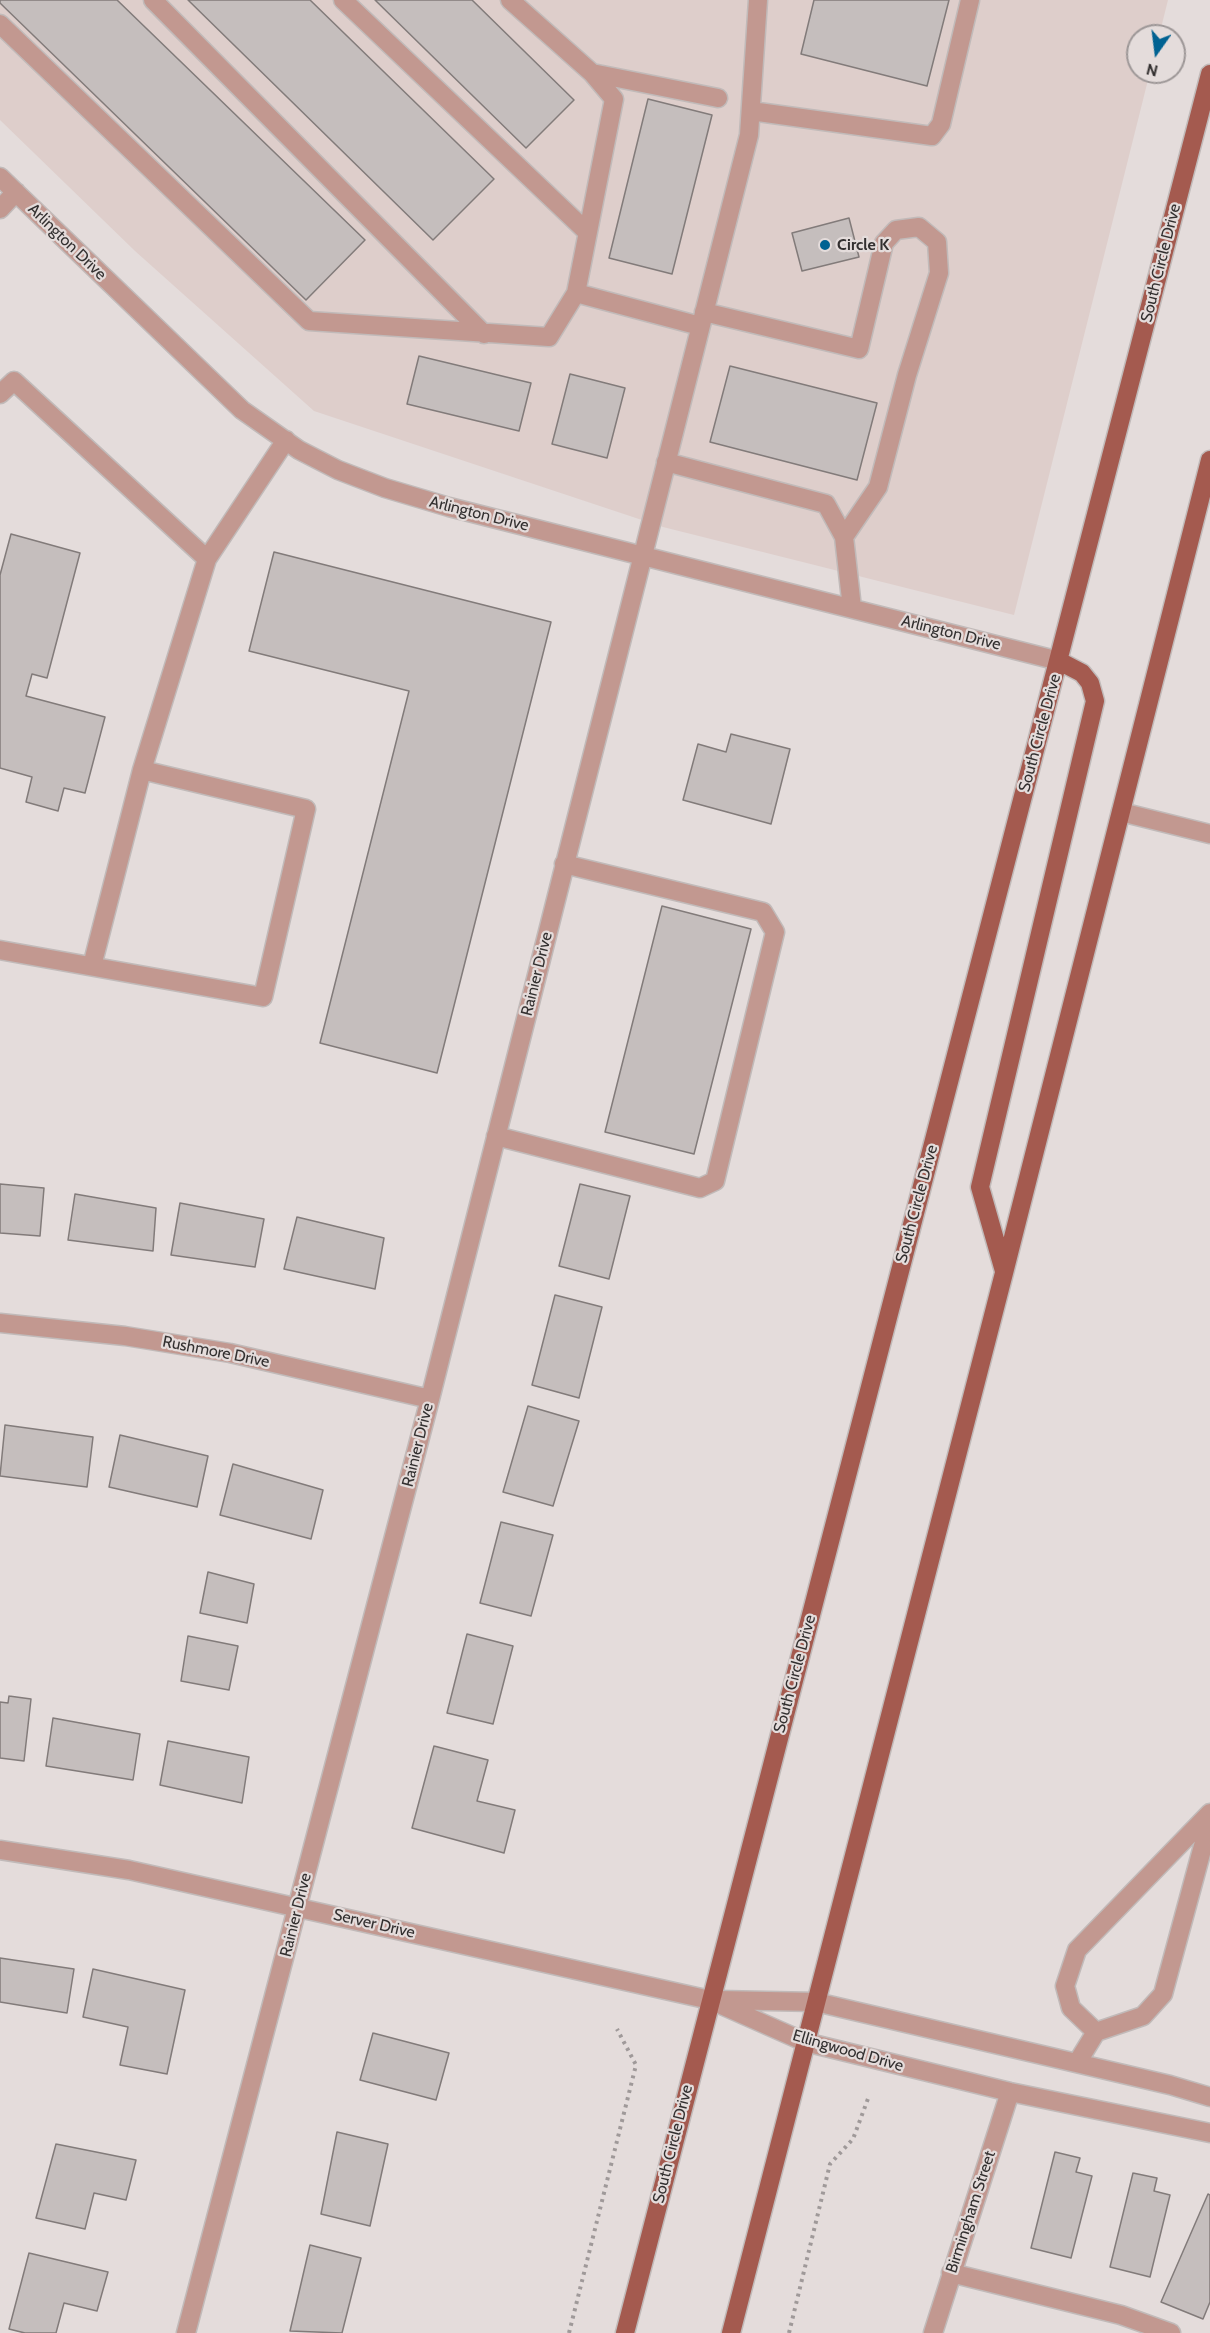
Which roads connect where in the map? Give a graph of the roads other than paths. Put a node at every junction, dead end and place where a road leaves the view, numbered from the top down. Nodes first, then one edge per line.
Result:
1 (153, 0) edge
2 (343, 0) edge
3 (510, 0) edge
4 (758, 0) edge
5 (970, 0) edge
6 (0, 24) edge
7 (592, 73) junction
8 (1210, 75) edge
9 (718, 98) dead end
10 (751, 111) junction
11 (0, 177) edge
12 (16, 192) junction
13 (0, 208) edge
14 (586, 231) junction
15 (576, 293) junction
16 (702, 319) junction
17 (484, 334) junction
18 (0, 394) edge
19 (286, 440) junction
20 (1210, 460) edge
21 (666, 462) junction
22 (844, 537) junction
23 (642, 555) junction
24 (207, 559) junction
25 (852, 608) junction
26 (1059, 661) junction
27 (142, 770) junction
28 (1121, 812) junction
29 (1210, 834) edge
30 (564, 864) junction
31 (0, 950) edge
32 (92, 966) junction
33 (496, 1136) junction
34 (1004, 1273) junction
35 (0, 1323) edge
36 (430, 1398) junction
37 (1210, 1813) edge
38 (1210, 1821) edge
39 (0, 1850) edge
40 (298, 1907) junction
41 (710, 2000) junction
42 (816, 2002) junction
43 (1096, 2032) junction
44 (805, 2042) junction
45 (1077, 2063) junction
46 (1010, 2092) junction
47 (1210, 2097) edge
48 (1210, 2133) edge
49 (951, 2273) junction
50 (186, 2333) edge
51 (625, 2333) edge
52 (731, 2333) edge
53 (933, 2333) edge
54 (1170, 2333) edge

1 - 17 street
2 - 14 street
3 - 7 street
4 - 10 street, Rainier Drive
5 - 10 street
6 - 17 street
7 - 9 street
7 - 14 street
8 - 26 main road, South Circle Drive
10 - 16 street, Rainier Drive
11 - 12 street, Arlington Drive
12 - 13 street
12 - 19 street, Arlington Drive
14 - 15 street
15 - 16 street
15 - 17 street
16 - 21 street, Rainier Drive
16 - 22 street
18 - 24 street
19 - 23 street, Arlington Drive
19 - 24 street
20 - 28 main road
21 - 22 street
21 - 23 street, Rainier Drive
22 - 25 street
23 - 25 street, Arlington Drive
23 - 30 street, Rainier Drive
24 - 27 street
25 - 26 street, Arlington Drive
26 - 34 main road
26 - 41 main road, South Circle Drive
27 - 32 street
27 - 32 street
28 - 29 street
28 - 34 main road
30 - 33 street, Rainier Drive
30 - 33 street
31 - 32 street
33 - 36 street, Rainier Drive
34 - 42 main road
35 - 36 street, Rushmore Drive
36 - 40 street, Rainier Drive
37 - 43 street
38 - 43 street
39 - 40 street, Server Drive
40 - 41 street, Server Drive
40 - 50 street, Rainier Drive
41 - 42 street, Ellingwood Drive
41 - 44 street, Ellingwood Drive
41 - 51 main road, South Circle Drive
42 - 44 main road
42 - 45 street, Ellingwood Drive
43 - 45 street
44 - 46 street, Ellingwood Drive
44 - 52 main road
45 - 47 street, Ellingwood Drive
46 - 48 street, Ellingwood Drive
46 - 49 street, Birmingham Street
49 - 53 street, Birmingham Street
49 - 54 street

